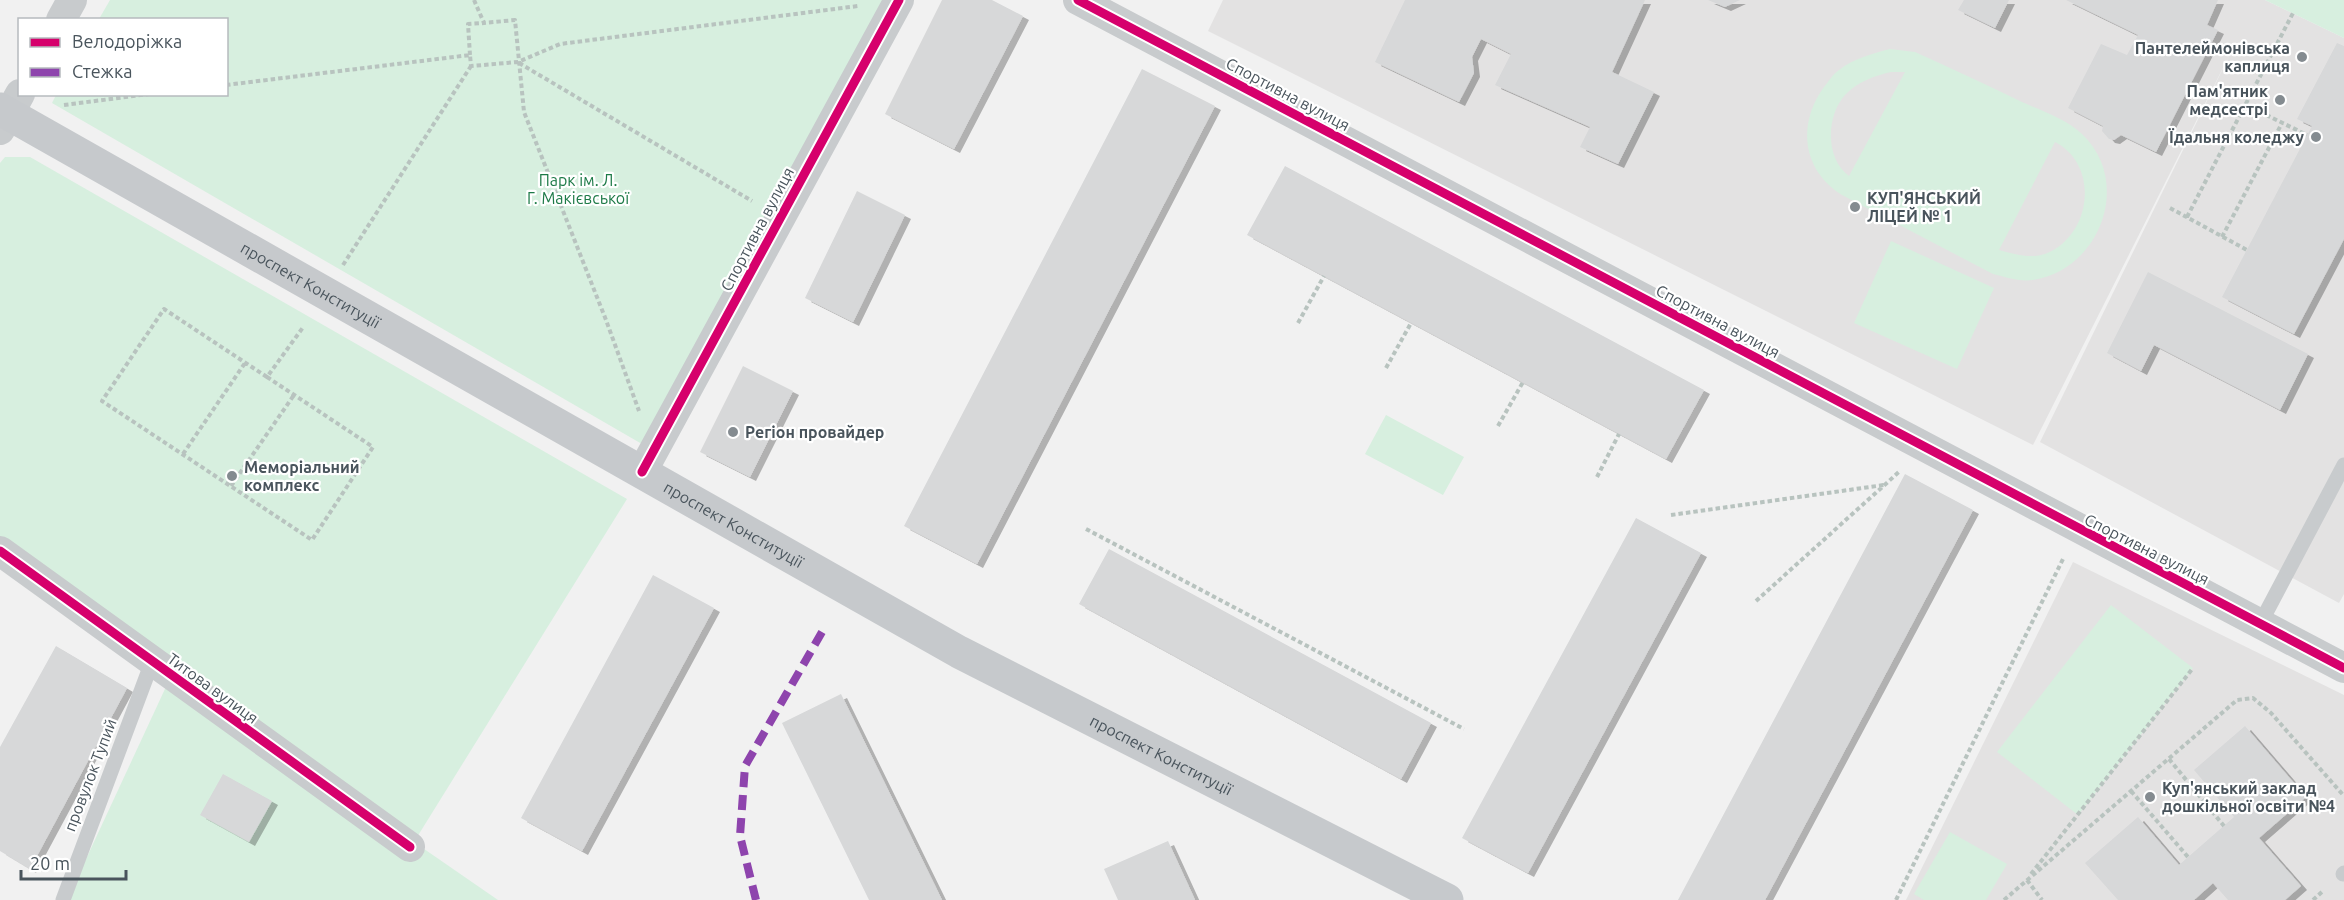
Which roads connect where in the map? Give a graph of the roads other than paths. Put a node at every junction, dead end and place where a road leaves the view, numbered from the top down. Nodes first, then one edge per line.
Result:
1 (72, 0) edge
2 (1078, 0) edge
3 (898, 1) edge
4 (62, 18) edge
5 (7, 112) edge
6 (648, 462) junction
7 (2344, 465) edge
8 (0, 551) edge
9 (2260, 624) junction
10 (152, 662) junction
11 (2344, 668) edge
12 (410, 847) dead end
13 (63, 900) edge
14 (1447, 900) edge

1 - 4 street
2 - 9 street, Спортивна вулиця
3 - 6 street, Спортивна вулиця
5 - 6 main road, проспект Конституції
6 - 14 main road, проспект Конституції
7 - 9 lane
8 - 10 street, Титова вулиця
9 - 11 street, Спортивна вулиця
10 - 12 street, Титова вулиця
10 - 13 lane, провулок Тупий

